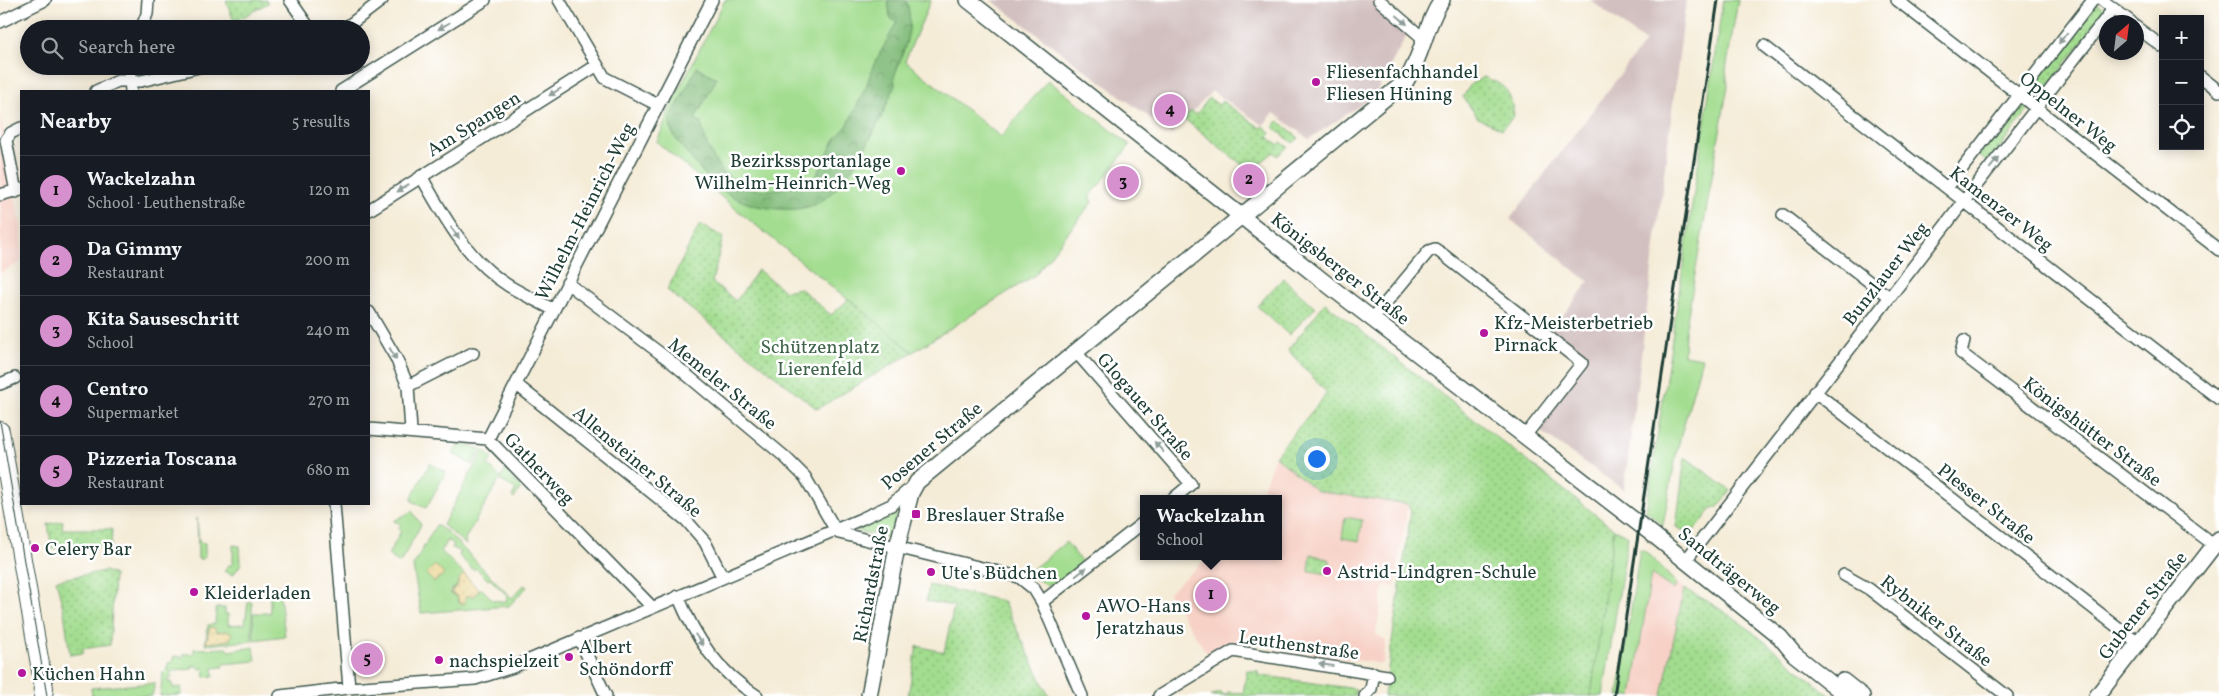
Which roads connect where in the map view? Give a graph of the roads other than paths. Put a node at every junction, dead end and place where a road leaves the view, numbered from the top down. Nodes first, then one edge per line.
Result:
1 (45, 0) edge
2 (148, 0) edge
3 (290, 0) edge
4 (382, 0) edge
5 (485, 0) edge
6 (559, 0) edge
7 (712, 0) edge
8 (968, 0) edge
9 (1379, 0) edge
10 (1442, 0) edge
11 (1897, 0) edge
12 (2093, 0) edge
13 (2102, 0) edge
14 (2113, 9) junction
15 (2121, 15) edge
16 (145, 20) edge
17 (304, 20) edge
18 (356, 20) edge
19 (0, 22) edge
20 (2144, 33) edge
21 (1425, 40) junction
22 (2159, 44) edge
23 (1764, 46) dead end
24 (596, 66) junction
25 (370, 73) edge
26 (165, 75) edge
27 (366, 75) edge
28 (2204, 79) edge
29 (131, 86) edge
30 (98, 90) edge
31 (343, 90) edge
32 (2219, 91) edge
33 (2019, 94) junction
34 (658, 106) junction
35 (2037, 108) junction
36 (20, 128) edge
37 (421, 176) junction
38 (1946, 188) junction
39 (19, 190) edge
40 (0, 195) edge
41 (1964, 201) junction
42 (370, 209) edge
43 (1242, 215) junction
44 (1783, 215) dead end
45 (2219, 250) edge
46 (567, 283) junction
47 (1889, 297) junction
48 (554, 310) junction
49 (370, 314) edge
50 (1373, 318) junction
51 (1964, 341) dead end
52 (1075, 351) junction
53 (473, 353) dead end
54 (14, 378) dead end
55 (0, 384) edge
56 (516, 385) junction
57 (408, 386) junction
58 (1815, 392) junction
59 (2219, 399) edge
60 (370, 429) edge
61 (0, 430) edge
62 (411, 432) junction
63 (1525, 436) junction
64 (488, 439) junction
65 (917, 482) junction
66 (11, 493) edge
67 (1178, 495) edge
68 (334, 505) edge
69 (1140, 525) edge
70 (835, 529) junction
71 (1654, 535) joint
72 (2217, 542) edge
73 (897, 547) junction
74 (1686, 560) junction
75 (722, 576) junction
76 (1844, 576) dead end
77 (678, 596) junction
78 (1042, 602) junction
79 (652, 607) junction
80 (579, 638) junction
81 (1780, 638) junction
82 (2138, 642) junction
83 (1374, 673) junction
84 (1387, 676) dead end
85 (349, 688) junction
86 (408, 691) edge
87 (742, 691) edge
88 (45, 693) edge
89 (280, 696) edge
90 (606, 696) edge
91 (757, 696) edge
92 (869, 696) edge
93 (1082, 696) edge
94 (1159, 696) edge
95 (1365, 696) edge
96 (1848, 696) edge
97 (1862, 696) edge
98 (2007, 696) edge
99 (2097, 696) edge

1 - 19 street
2 - 16 street
3 - 17 street
4 - 18 street
5 -> 25 street
6 - 24 street
7 - 34 street, Wilhelm-Heinrich-Weg
8 - 43 main road, Königsberger Straße
9 -> 21 street
10 - 21 main road, Posener Straße
11 - 33 street, Oppelner Weg
12 -> 33 street
13 - 14 street
14 - 15 street
14 - 35 street, Bunzlauer Weg
20 - 22 street
21 - 43 main road, Posener Straße
23 - 38 street, Kamenzer Weg
24 - 34 street
24 -> 37 street, Am Spangen
26 - 29 street
27 -> 31 street
28 - 32 street
29 - 30 street
33 - 35 street, Oppelner Weg
33 - 38 street
34 - 46 street, Wilhelm-Heinrich-Weg
41 -> 35 street, Bunzlauer Weg
35 - 45 street, Oppelner Weg
36 - 39 street
37 -> 42 street, Am Spangen
37 -> 48 street
38 - 41 street, Kamenzer Weg
39 - 40 street
41 - 47 street, Bunzlauer Weg
41 - 59 street, Kamenzer Weg
43 - 50 main road, Königsberger Straße
43 - 52 main road, Posener Straße
44 - 47 street
46 - 48 street, Wilhelm-Heinrich-Weg
46 - 70 street, Memeler Straße
47 - 58 street, Bunzlauer Weg
48 - 56 street, Wilhelm-Heinrich-Weg
49 -> 57 street
50 - 63 main road, Königsberger Straße
50 - 63 street
51 - 72 street, Königshütter Straße
52 - 65 main road, Posener Straße
67 -> 52 street, Glogauer Straße
53 - 57 street
54 - 55 street
56 - 64 street, Wilhelm-Heinrich-Weg
56 - 75 street, Allensteiner Straße
57 - 62 street
58 - 74 street, Bunzlauer Weg
58 - 82 street, Plesser Straße
60 - 62 street, Gatherweg
61 - 66 main road
62 - 64 street, Gatherweg
63 - 71 main road, Königsberger Straße
64 - 79 street, Gatherweg
65 - 70 street, Posener Straße
65 - 73 main road, Richardstraße
66 - 88 main road
68 - 85 street
78 -> 69 street
70 - 73 street
70 - 75 street, Posener Straße
71 - 74 main road, Sandträgerweg
72 - 82 main road, Gubener Straße
73 - 78 street
73 - 92 main road, Richardstraße
74 - 81 main road, Sandträgerweg
75 - 77 street, Posener Straße
76 - 98 street, Rybniker Straße
77 - 79 street, Posener Straße
77 -> 87 street
78 - 93 street
79 - 80 street, Posener Straße
80 - 86 street, Posener Straße
80 - 90 street
81 - 96 main road, Sandträgerweg
81 - 97 main road, Sandträgerweg
82 - 99 main road, Gubener Straße
83 - 84 street, Leuthenstraße
83 -> 94 street, Leuthenstraße
83 - 95 street
85 - 86 street, Posener Straße
85 - 89 street, Posener Straße
87 - 91 street

